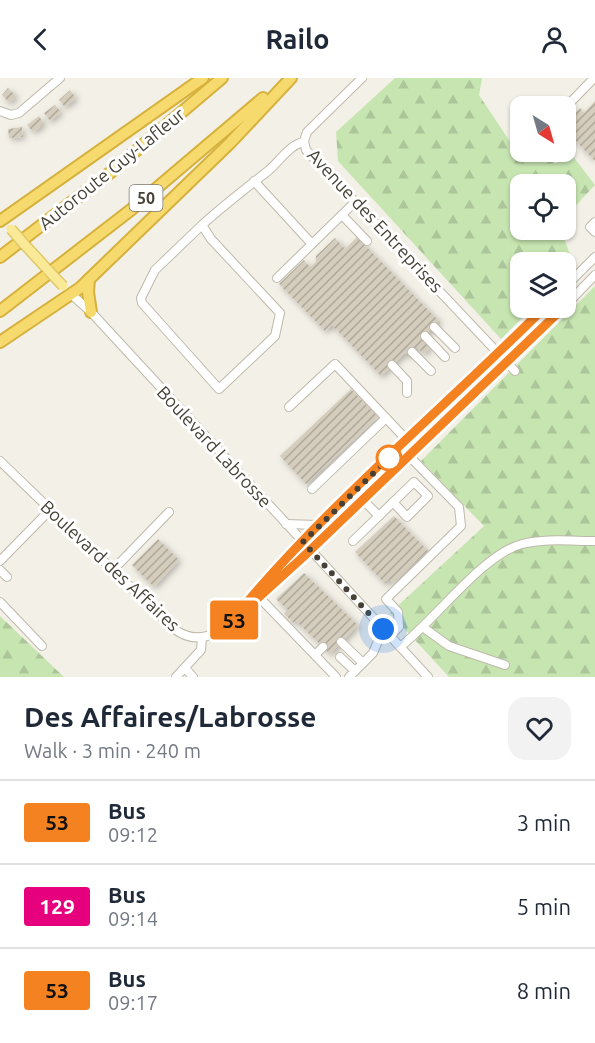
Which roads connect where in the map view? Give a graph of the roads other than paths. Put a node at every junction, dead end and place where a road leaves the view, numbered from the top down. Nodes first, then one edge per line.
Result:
1 (60, 78) edge
2 (203, 78) edge
3 (222, 78) edge
4 (289, 78) edge
5 (362, 78) edge
6 (591, 79) edge
7 (575, 96) edge
8 (0, 111) edge
9 (304, 142) junction
10 (254, 181) junction
11 (355, 202) junction
12 (342, 215) junction
13 (1, 219) edge
14 (595, 222) edge
15 (202, 225) junction
16 (595, 232) edge
17 (367, 241) dead end
18 (312, 244) junction
19 (0, 257) edge
20 (595, 257) edge
21 (595, 275) edge
22 (576, 276) edge
23 (276, 278) dead end
24 (89, 279) junction
25 (576, 294) edge
26 (72, 295) junction
27 (0, 311) edge
28 (91, 312) junction
29 (534, 318) edge
30 (552, 318) edge
31 (434, 327) dead end
32 (425, 336) dead end
33 (0, 342) edge
34 (455, 348) dead end
35 (412, 352) dead end
36 (498, 354) junction
37 (445, 357) dead end
38 (507, 363) junction
39 (392, 365) dead end
40 (431, 371) dead end
41 (515, 371) dead end
42 (407, 393) dead end
43 (289, 407) dead end
44 (386, 418) junction
45 (406, 441) junction
46 (411, 455) junction
47 (0, 461) edge
48 (312, 489) dead end
49 (363, 500) junction
50 (393, 502) junction
51 (50, 510) junction
52 (169, 512) dead end
53 (379, 516) junction
54 (286, 524) junction
55 (318, 525) junction
56 (144, 538) junction
57 (353, 541) dead end
58 (595, 541) edge
59 (303, 542) junction
60 (151, 544) dead end
61 (311, 550) junction
62 (0, 561) edge
63 (0, 570) edge
64 (113, 570) junction
65 (7, 577) dead end
66 (257, 595) junction
67 (0, 602) edge
68 (424, 628) junction
69 (383, 629) junction
70 (390, 636) junction
71 (202, 638) junction
72 (341, 642) dead end
73 (42, 646) dead end
74 (323, 647) dead end
75 (400, 647) junction
76 (315, 655) junction
77 (363, 663) junction
78 (505, 665) dead end
79 (185, 668) junction
80 (352, 674) edge
81 (335, 676) edge
82 (176, 677) edge
83 (193, 677) edge
84 (428, 677) edge

1 - 8 street
2 - 13 highway
3 - 19 highway, Autoroute Guy-Lafleur / 50
4 - 24 highway
4 - 27 highway, 50
5 - 9 street, Avenue des Entreprises
6 - 7 street
9 - 10 street
9 - 11 street, Avenue des Entreprises
10 - 15 street
10 - 18 street
11 - 12 street
11 - 36 street, Avenue des Entreprises
12 - 17 street
12 - 18 street
13 - 26 main road, Boulevard Labrosse, bridge
14 - 16 street
15 - 15 street
18 - 23 street
20 - 22 street
21 - 25 street, Boulevard des Affaires
24 - 26 highway
24 - 28 highway
26 - 28 street, Boulevard Labrosse
26 - 33 highway
28 - 54 street, Boulevard Labrosse
29 - 36 street, Boulevard des Affaires
30 - 38 street, Boulevard des Affaires
31 - 34 street
32 - 37 street
35 - 40 street
36 - 38 street, Avenue des Entreprises
36 - 45 street, Boulevard des Affaires
38 - 41 street, Avenue des Entreprises
38 - 46 street, Boulevard des Affaires
39 - 42 street
43 - 44 street
44 - 45 street
44 - 48 street
45 - 46 street
45 - 55 street, Boulevard des Affaires
46 - 49 street, Boulevard des Affaires
46 - 70 street
47 - 51 street, Boulevard des Affaires
49 - 53 street
49 - 61 street, Boulevard des Affaires
50 - 50 street
50 - 53 street
51 - 62 street
51 - 64 street, Boulevard des Affaires
52 - 56 street
53 - 57 street
54 - 55 street
54 - 59 street, Boulevard Labrosse
55 - 59 street, Boulevard des Affaires
56 - 60 street
56 - 64 street
58 - 68 street
59 - 61 street, Boulevard Labrosse
59 - 66 street, Boulevard des Affaires
61 - 66 street, Boulevard des Affaires
61 - 69 street, Boulevard Labrosse
63 - 65 street
64 - 71 street, Boulevard des Affaires
66 - 71 street, Boulevard des Affaires
66 - 76 street
67 - 73 street
68 - 75 street
68 - 78 street
69 - 70 street, Boulevard Labrosse
69 - 77 street
70 - 75 street, Boulevard Labrosse
71 - 79 street
72 - 77 street
74 - 76 street
75 - 84 street, Boulevard Labrosse
76 - 81 street
77 - 80 street
79 - 82 street
79 - 83 street
80 - 81 street

